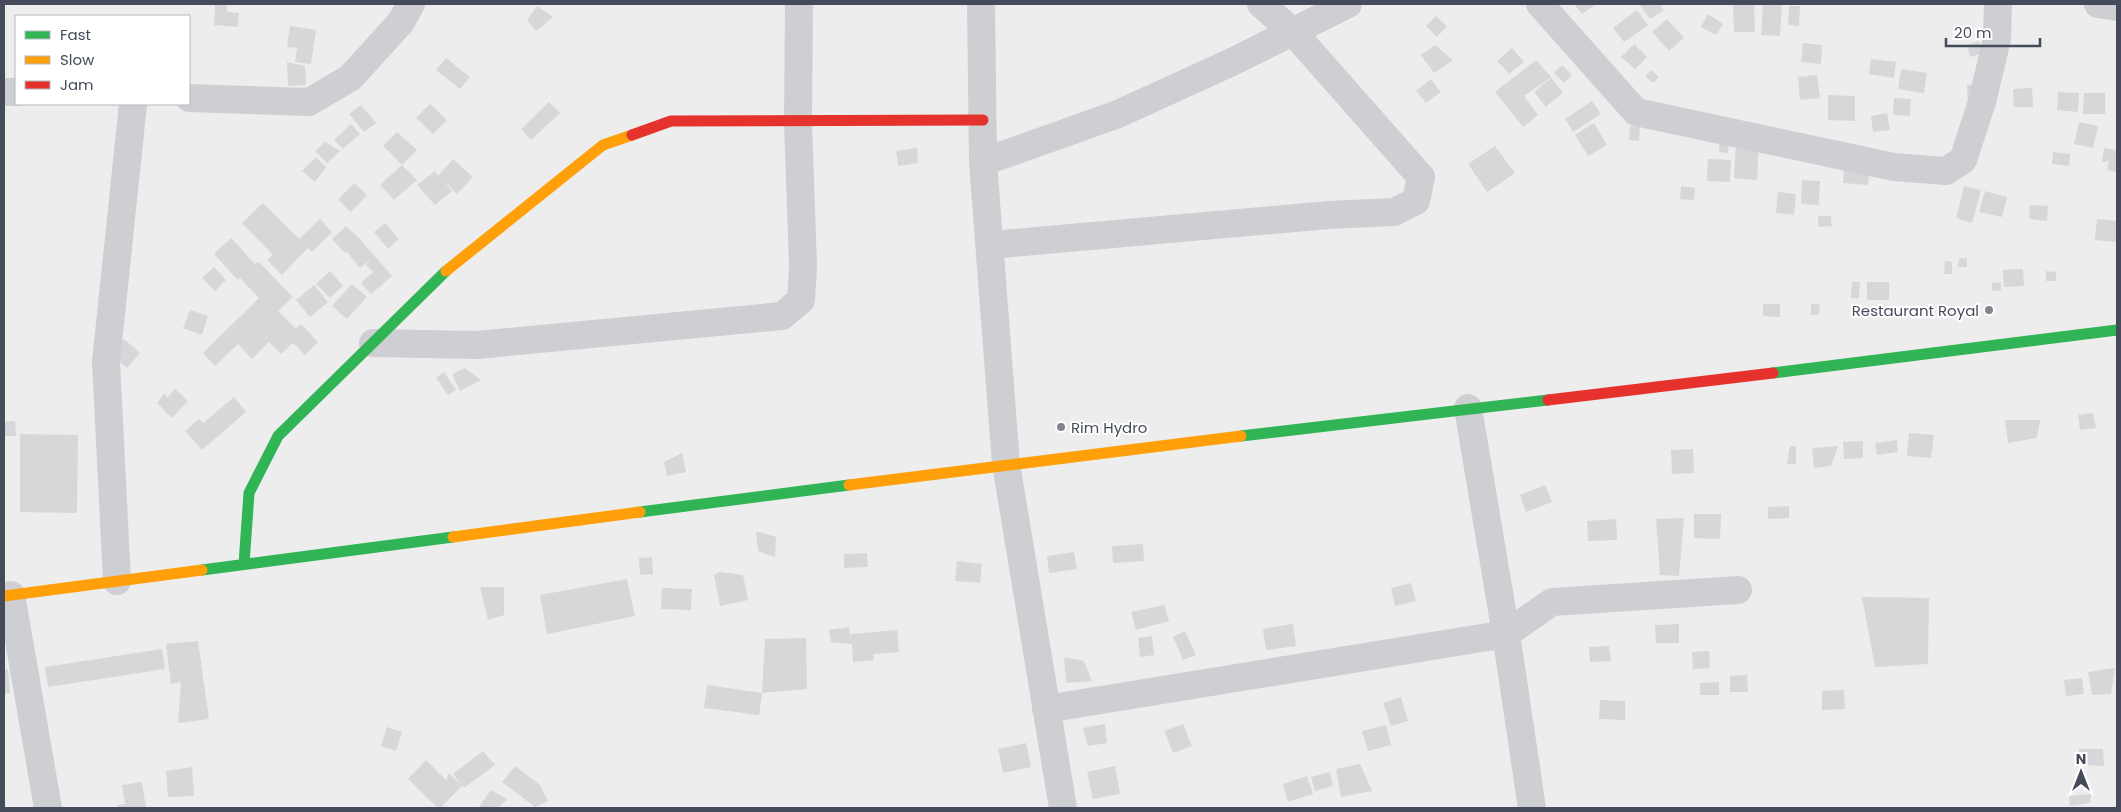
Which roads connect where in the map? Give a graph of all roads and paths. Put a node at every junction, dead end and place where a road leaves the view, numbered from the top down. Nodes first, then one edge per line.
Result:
1 (411, 4) edge
2 (799, 4) edge
3 (981, 4) edge
4 (1262, 4) edge
5 (1348, 4) edge
6 (1540, 4) edge
7 (1998, 4) edge
8 (2098, 4) edge
9 (2117, 7) edge
10 (1293, 32) junction
11 (190, 98) edge
12 (133, 105) edge
13 (983, 120) junction
14 (798, 121) junction
15 (983, 162) junction
16 (990, 245) junction
17 (2117, 330) edge
18 (373, 343) junction
19 (1468, 408) junction
20 (1006, 464) junction
21 (244, 564) junction
22 (117, 581) junction
23 (1738, 590) dead end
24 (7, 595) edge
25 (1506, 634) junction
26 (1046, 709) junction
27 (48, 808) edge
28 (1063, 808) edge
29 (1532, 808) edge

1 - 11 street
2 - 14 street
3 - 13 street
4 - 10 street
5 - 10 street
6 - 7 street
8 - 9 street
10 - 15 street
10 - 16 street
12 - 22 street
13 - 14 main road
13 - 15 street
14 - 18 main road
14 - 18 street
15 - 16 street
16 - 20 street
17 - 19 main road
18 - 21 main road
19 - 20 main road
19 - 25 street
20 - 21 main road
20 - 26 street
21 - 22 main road
22 - 24 main road
23 - 25 street
24 - 27 street
25 - 26 street
25 - 29 street
26 - 28 street

